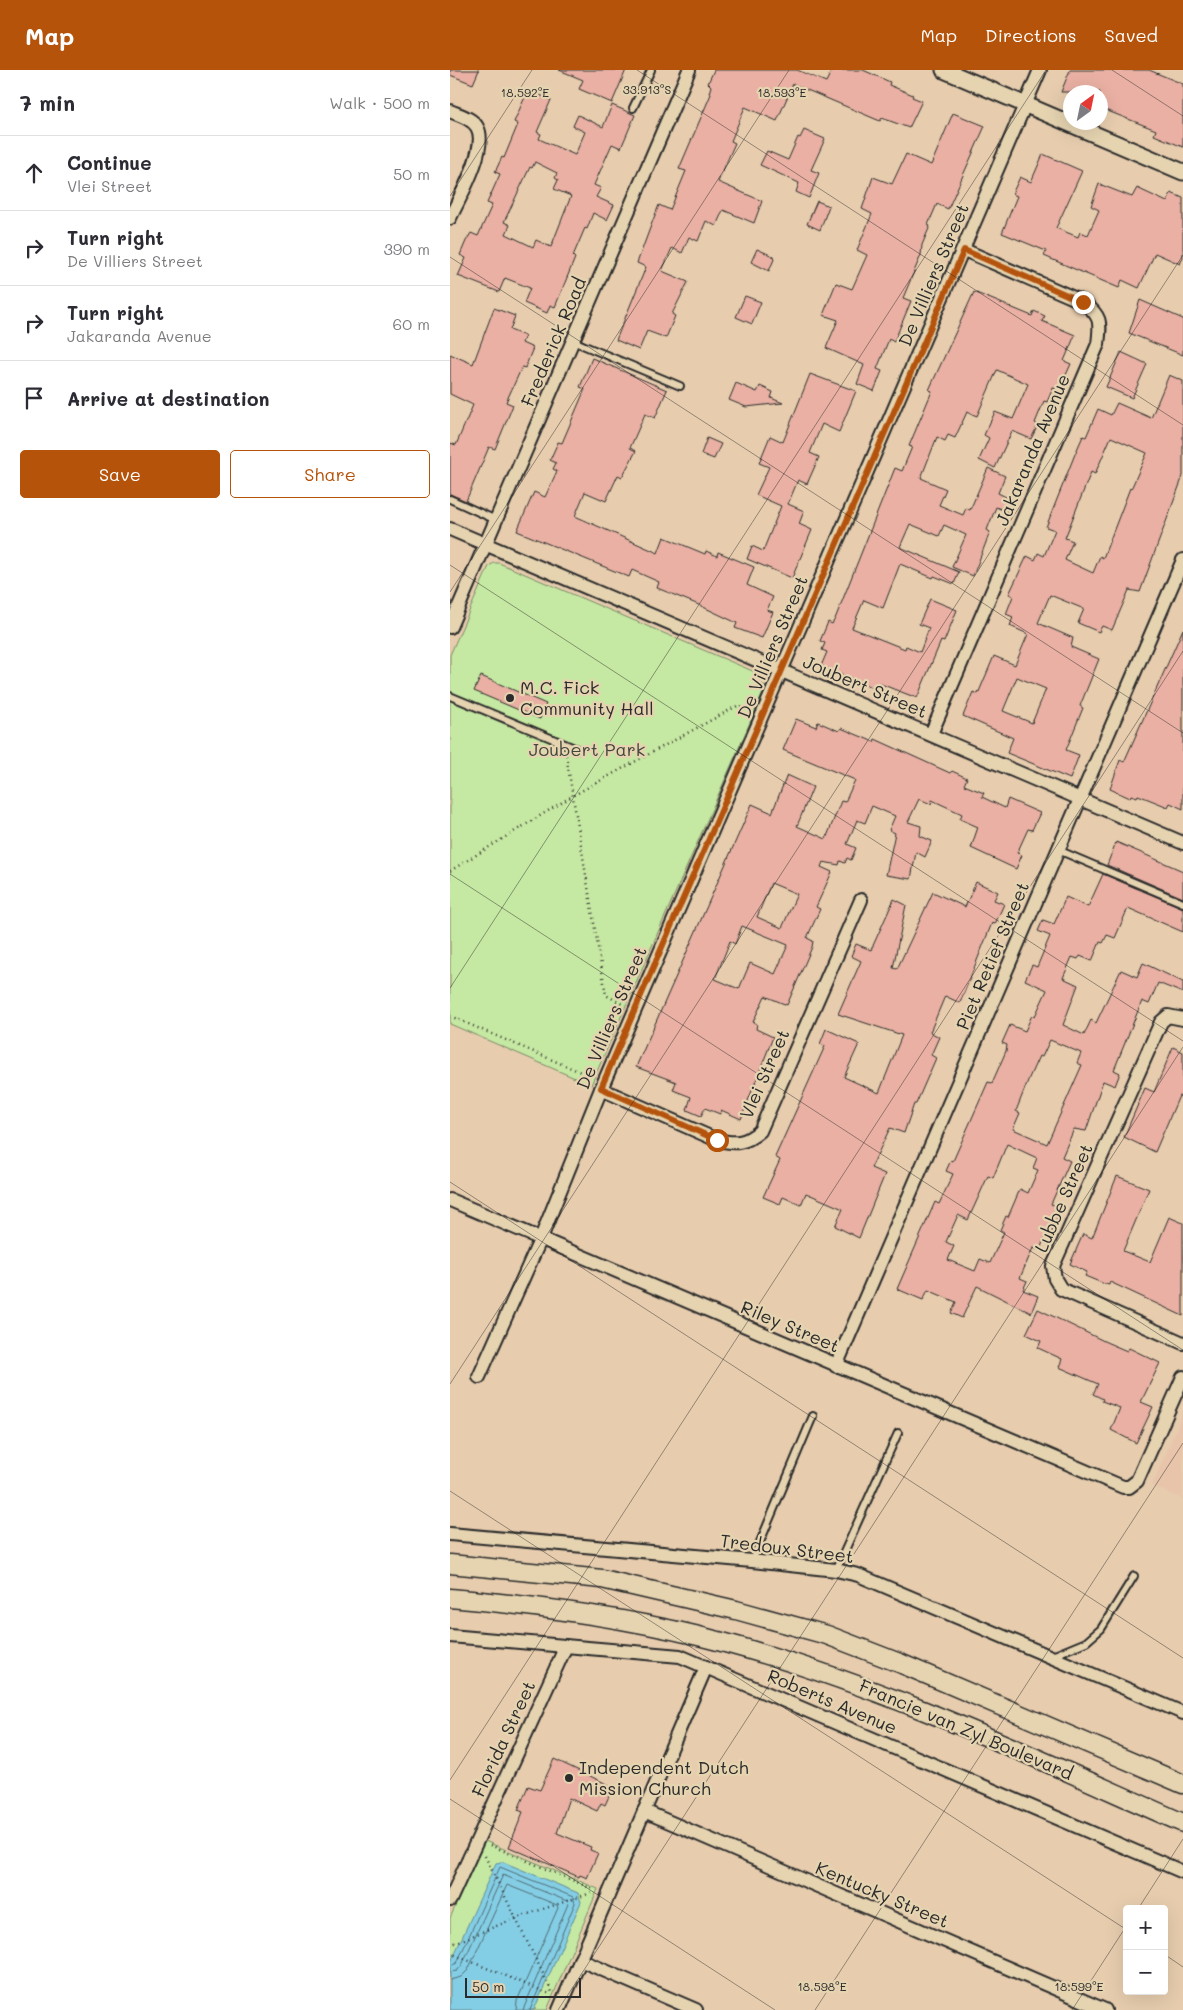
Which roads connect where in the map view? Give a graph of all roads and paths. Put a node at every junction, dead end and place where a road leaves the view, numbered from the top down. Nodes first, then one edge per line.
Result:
1 (651, 70) edge
2 (689, 70) edge
3 (944, 70) edge
4 (1040, 70) edge
5 (1025, 104) junction
6 (633, 108) dead end
7 (450, 112) edge
8 (1183, 172) edge
9 (450, 218) edge
10 (964, 250) junction
11 (573, 341) junction
12 (680, 386) dead end
13 (450, 499) edge
14 (496, 520) junction
15 (450, 529) edge
16 (486, 544) junction
17 (1183, 560) edge
18 (450, 627) edge
19 (782, 671) junction
20 (450, 696) edge
21 (763, 714) junction
22 (931, 734) junction
23 (564, 744) junction
24 (577, 749) dead end
25 (574, 795) junction
26 (1080, 799) junction
27 (1183, 843) edge
28 (1058, 850) junction
29 (450, 871) edge
30 (861, 900) dead end
31 (1183, 903) edge
32 (634, 1011) junction
33 (450, 1016) edge
34 (1183, 1019) edge
35 (601, 1088) junction
36 (450, 1200) edge
37 (541, 1238) junction
38 (1183, 1343) edge
39 (836, 1366) junction
40 (479, 1377) dead end
41 (1183, 1377) edge
42 (813, 1416) dead end
43 (898, 1432) dead end
44 (450, 1534) edge
45 (752, 1561) junction
46 (450, 1564) edge
47 (836, 1570) junction
48 (1134, 1576) dead end
49 (450, 1598) edge
50 (450, 1636) edge
51 (566, 1646) junction
52 (1052, 1656) junction
53 (706, 1667) junction
54 (1183, 1713) edge
55 (1155, 1773) junction
56 (1183, 1779) edge
57 (1183, 1784) edge
58 (644, 1811) junction
59 (1183, 1823) edge
60 (481, 1841) junction
61 (1183, 1872) edge
62 (450, 1900) edge
63 (516, 1918) junction
64 (450, 1945) edge
65 (450, 1953) edge
66 (580, 1960) junction
67 (546, 1992) dead end
68 (554, 1996) dead end
69 (559, 2010) edge
70 (696, 2010) edge
71 (1106, 2010) edge

1 - 6 lane
2 - 11 street, Frederick Road
3 - 5 street
4 - 5 street, De Villiers Street
5 - 8 street
5 - 10 street, De Villiers Street
7 - 9 street
10 - 19 street, De Villiers Street
10 - 22 street, Jakaranda Avenue
11 - 12 lane
11 - 14 street, Frederick Road
13 - 14 lane
14 - 16 street, Frederick Road
15 - 16 street, Joubert Street
16 - 18 street, Frederick Road
16 - 19 street, Joubert Street
17 - 26 street, Piet Retief Street
19 - 21 street, De Villiers Street
19 - 22 street, Joubert Street
20 - 23 lane
21 - 25 path
21 - 32 street, De Villiers Street
22 - 26 street, Joubert Street
23 - 24 lane
23 - 25 path
25 - 29 path
25 - 32 path
26 - 27 street, Joubert Street
26 - 28 street, Piet Retief Street
28 - 31 lane
28 - 39 street, Piet Retief Street
30 - 35 street, Vlei Street
32 - 35 street, De Villiers Street
33 - 35 path
34 - 38 street, Lubbe Street
35 - 37 street, De Villiers Street
36 - 37 street, Riley Street
37 - 39 street, Riley Street
37 - 40 street, De Villiers Street
39 - 41 street, Riley Street
42 - 45 lane
43 - 47 lane
44 - 45 street, Tredoux Street
45 - 47 street, Tredoux Street
46 - 55 main road, Francie van Zyl Boulevard
47 - 52 street, Tredoux Street
48 - 52 lane
49 - 59 main road, Francie van Zyl Boulevard
50 - 51 street, Roberts Avenue
51 - 53 street, Roberts Avenue
51 - 60 street, Florida Street
52 - 54 street, Tredoux Street
53 - 58 street
53 - 61 street, Roberts Avenue
55 - 56 main road
55 - 57 main road, Francie van Zyl Boulevard
58 - 66 street
58 - 71 street, Kentucky Street
60 - 62 street, Florida Street
60 - 63 path
60 - 63 path
63 - 64 path
63 - 68 path
65 - 67 path
66 - 69 street
66 - 70 street

